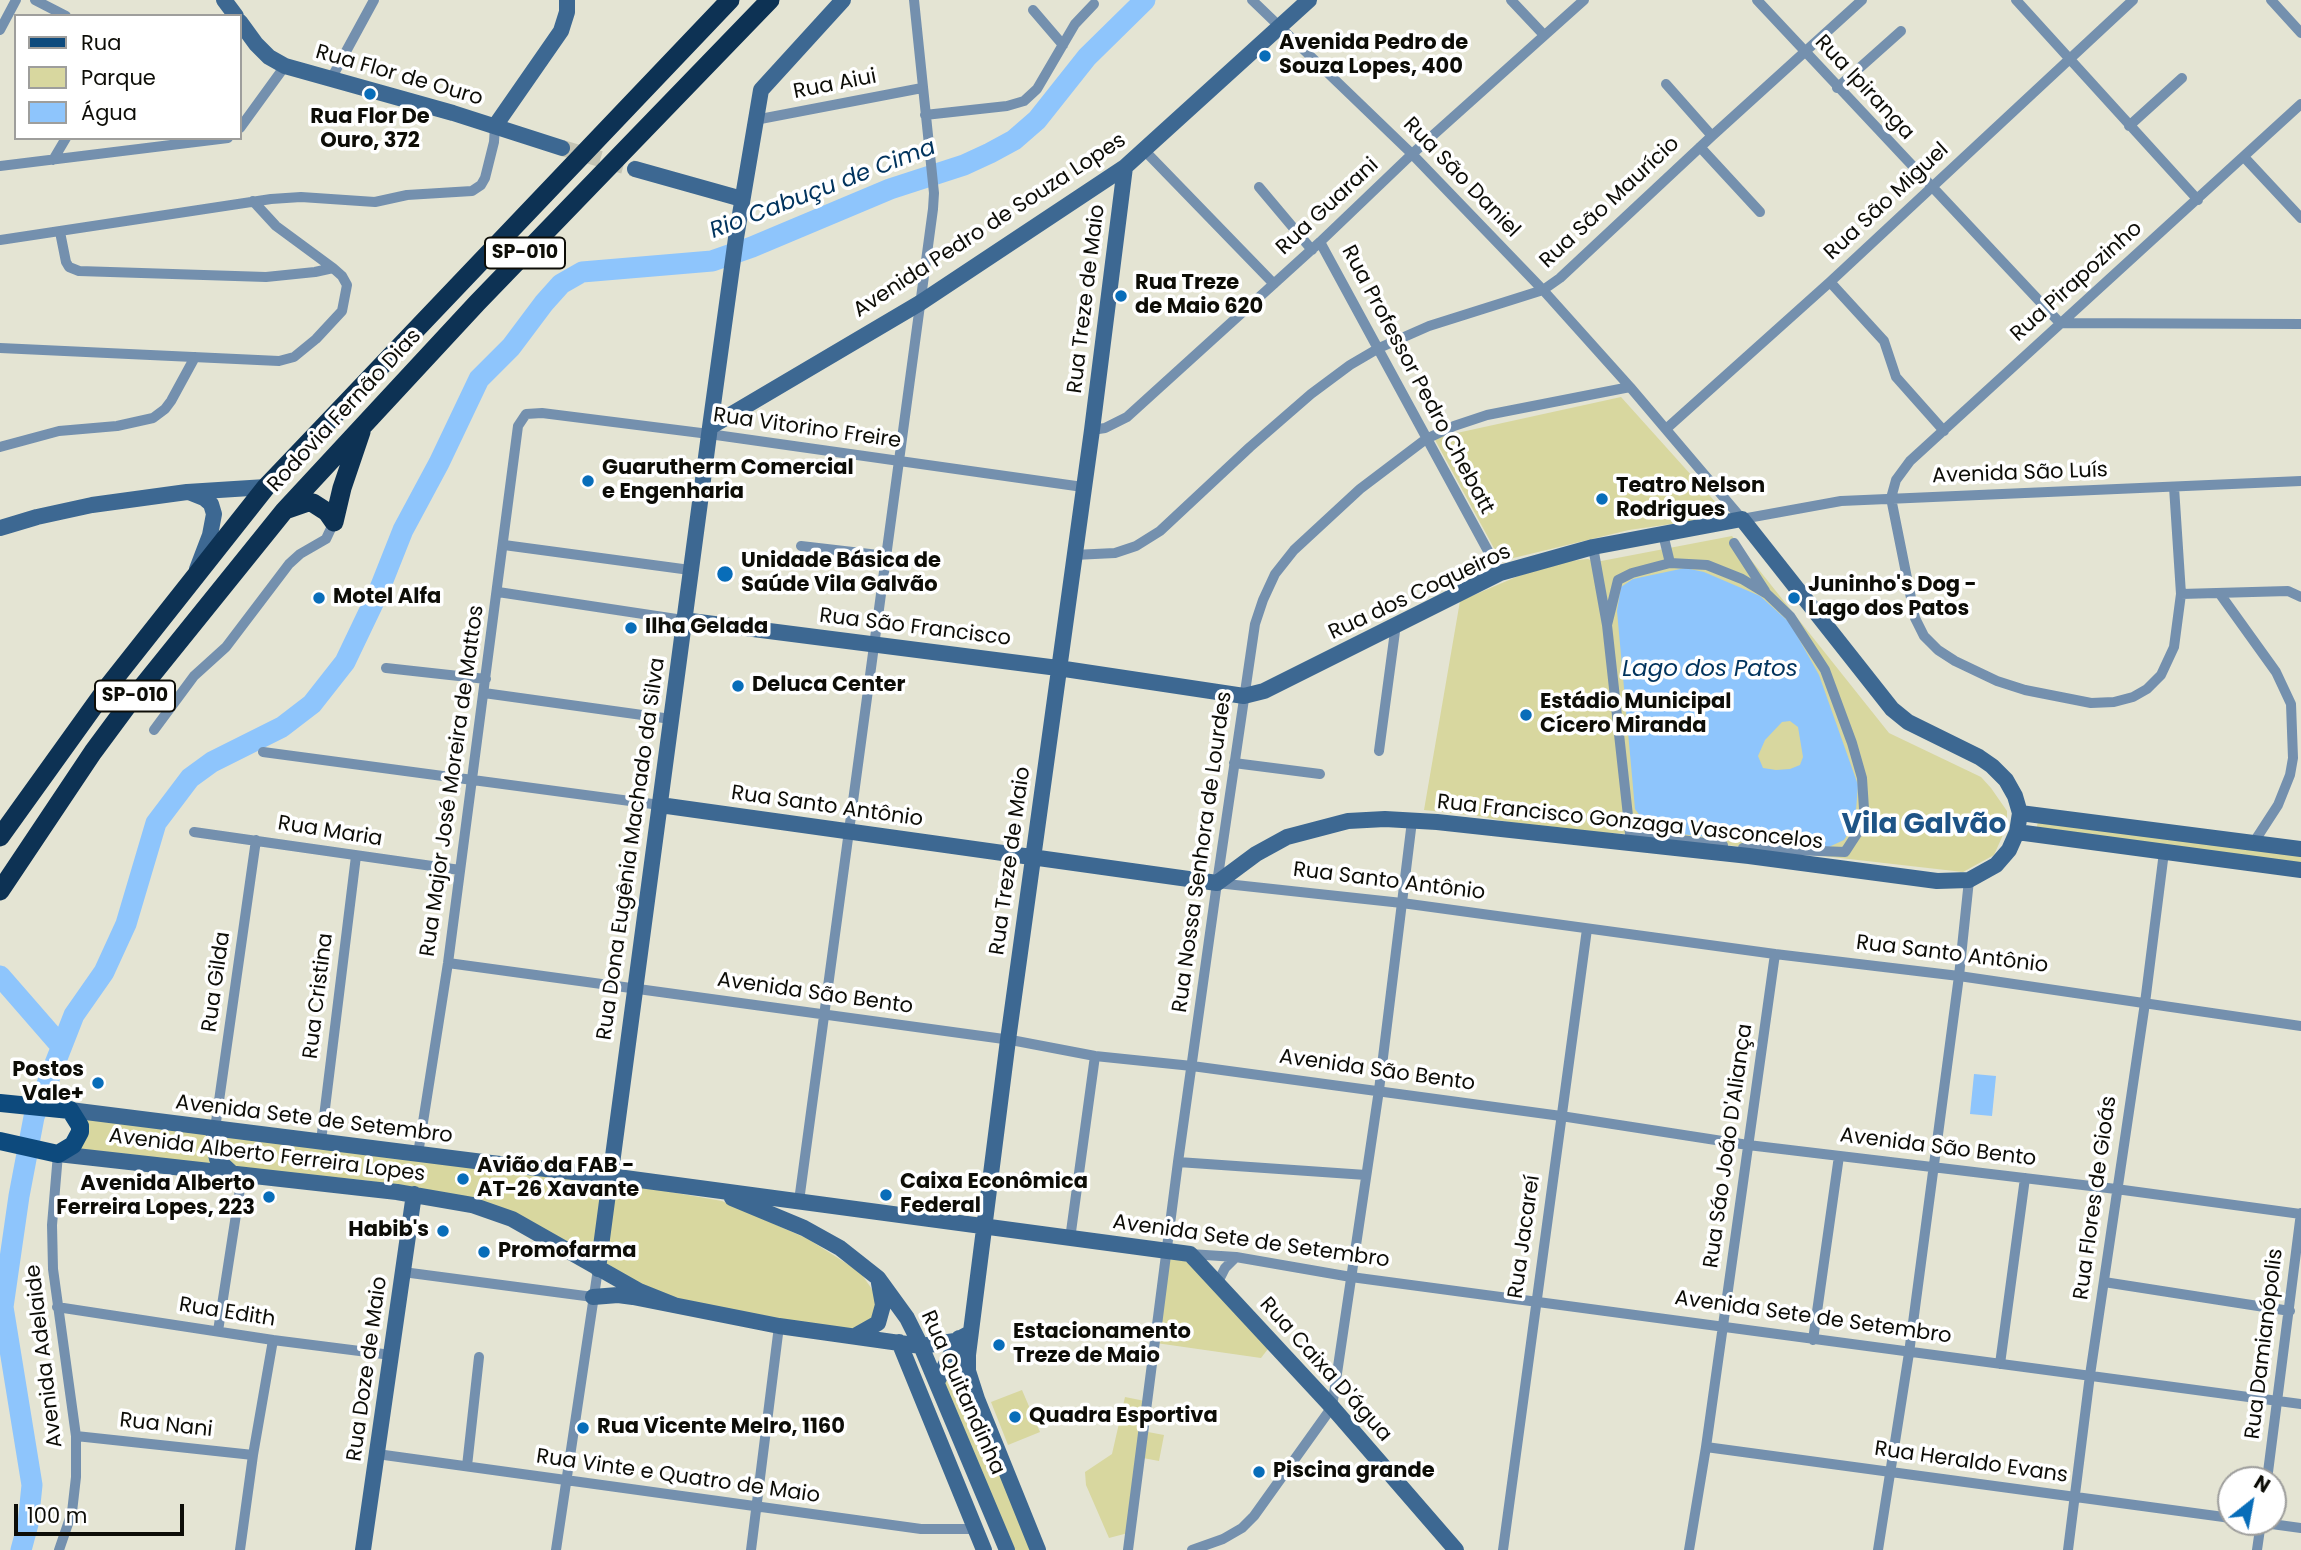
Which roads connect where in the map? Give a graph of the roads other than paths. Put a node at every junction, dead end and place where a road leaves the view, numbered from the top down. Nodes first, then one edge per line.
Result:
1 (16, 0) edge
2 (35, 0) edge
3 (374, 0) edge
4 (567, 0) edge
5 (730, 0) edge
6 (770, 0) edge
7 (843, 0) edge
8 (914, 0) edge
9 (1252, 0) edge
10 (1309, 0) edge
11 (1511, 0) edge
12 (1584, 0) edge
13 (1757, 0) edge
14 (1862, 0) edge
15 (2016, 0) edge
16 (2133, 0) edge
17 (2271, 0) edge
18 (1094, 4) dead end
19 (1033, 10) dead end
20 (62, 14) edge
21 (242, 25) edge
22 (1279, 27) junction
23 (0, 30) edge
24 (1901, 31) dead end
25 (2301, 33) edge
26 (1544, 36) junction
27 (1063, 45) junction
28 (1805, 53) junction
29 (2068, 59) junction
30 (285, 66) junction
31 (2182, 78) dead end
32 (331, 79) junction
33 (1666, 84) dead end
34 (922, 88) junction
35 (1838, 88) junction
36 (2301, 104) edge
37 (925, 115) junction
38 (755, 120) junction
39 (242, 125) edge
40 (495, 126) junction
41 (2129, 126) junction
42 (1712, 136) junction
43 (65, 140) edge
44 (212, 140) edge
45 (1700, 147) junction
46 (562, 148) tunnel mouth
47 (1144, 150) junction
48 (1412, 154) junction
49 (2244, 157) junction
50 (53, 160) junction
51 (0, 166) edge
52 (1125, 167) junction
53 (635, 169) tunnel mouth
54 (1259, 187) dead end
55 (1931, 187) junction
56 (742, 200) junction
57 (2198, 200) junction
58 (253, 201) junction
59 (1760, 212) dead end
60 (2301, 218) edge
61 (60, 232) junction
62 (0, 240) edge
63 (1316, 246) junction
64 (334, 268) junction
65 (1830, 282) junction
66 (1274, 284) junction
67 (1543, 290) junction
68 (919, 303) junction
69 (2060, 323) junction
70 (2301, 324) edge
71 (0, 348) edge
72 (1379, 348) junction
73 (195, 357) junction
74 (1630, 387) junction
75 (526, 414) joint
76 (364, 422) junction
77 (1666, 429) junction
78 (1091, 430) junction
79 (710, 431) junction
80 (1944, 431) junction
81 (1426, 439) junction
82 (0, 447) edge
83 (899, 463) junction
84 (2301, 481) edge
85 (267, 487) junction
86 (1083, 487) junction
87 (2174, 487) junction
88 (187, 492) junction
89 (1891, 498) junction
90 (284, 510) junction
91 (1742, 519) junction
92 (334, 522) junction
93 (0, 528) edge
94 (1663, 534) junction
95 (1734, 544) dead end
96 (504, 545) junction
97 (801, 546) dead end
98 (1593, 547) junction
99 (1074, 555) junction
100 (887, 556) junction
101 (1670, 563) junction
102 (690, 570) junction
103 (1500, 573) junction
104 (192, 582) junction
105 (498, 592) junction
106 (1767, 594) junction
107 (2181, 594) junction
108 (2220, 594) junction
109 (2301, 597) edge
110 (683, 620) junction
111 (1396, 624) junction
112 (1607, 625) junction
113 (876, 644) junction
114 (386, 668) dead end
115 (1058, 668) junction
116 (486, 678) junction
117 (484, 693) junction
118 (1244, 696) junction
119 (671, 719) junction
120 (154, 730) dead end
121 (1379, 751) dead end
122 (263, 752) dead end
123 (1234, 763) junction
124 (1320, 775) dead end
125 (472, 779) junction
126 (660, 805) junction
127 (2020, 813) junction
128 (2040, 817) junction
129 (1412, 821) junction
130 (194, 832) dead end
131 (849, 832) junction
132 (2017, 832) junction
133 (2038, 835) junction
134 (0, 837) edge
135 (257, 840) junction
136 (2254, 842) junction
137 (2301, 849) edge
138 (2164, 852) junction
139 (356, 856) junction
140 (1033, 858) junction
141 (460, 870) junction
142 (2301, 870) edge
143 (1969, 880) junction
144 (1217, 883) junction
145 (0, 891) edge
146 (1402, 903) junction
147 (1587, 929) junction
148 (1775, 954) junction
149 (448, 962) junction
150 (1959, 976) junction
151 (634, 990) junction
152 (2145, 1003) junction
153 (823, 1014) junction
154 (2301, 1026) edge
155 (1008, 1040) junction
156 (1095, 1056) junction
157 (1192, 1066) junction
158 (1379, 1090) junction
159 (0, 1103) edge
160 (65, 1110) junction
161 (1561, 1116) junction
162 (215, 1129) junction
163 (321, 1141) junction
164 (6, 1142) edge
165 (1748, 1145) junction
166 (54, 1154) junction
167 (418, 1154) junction
168 (1839, 1156) junction
169 (1178, 1162) junction
170 (1934, 1167) junction
171 (238, 1175) junction
172 (1366, 1175) junction
173 (610, 1176) junction
174 (2025, 1178) junction
175 (710, 1189) junction
176 (2116, 1189) junction
177 (414, 1195) junction
178 (799, 1201) junction
179 (2301, 1214) edge
180 (984, 1227) junction
181 (1070, 1240) junction
182 (1167, 1252) junction
183 (1190, 1254) junction
184 (1236, 1257) junction
185 (598, 1269) junction
186 (403, 1272) junction
187 (1351, 1277) junction
188 (878, 1278) junction
189 (1218, 1282) junction
190 (2104, 1282) junction
191 (593, 1297) junction
192 (1536, 1302) junction
193 (674, 1305) junction
194 (57, 1307) junction
195 (2290, 1311) junction
196 (779, 1326) junction
197 (1723, 1328) junction
198 (218, 1331) junction
199 (855, 1336) junction
200 (965, 1336) junction
201 (273, 1340) junction
202 (1813, 1340) junction
203 (898, 1342) junction
204 (921, 1346) junction
205 (1909, 1353) junction
206 (391, 1355) junction
207 (479, 1357) dead end
208 (2000, 1364) junction
209 (2090, 1375) junction
210 (937, 1382) junction
211 (2278, 1401) junction
212 (2301, 1404) edge
213 (1332, 1407) junction
214 (76, 1436) junction
215 (1706, 1447) junction
216 (377, 1454) junction
217 (253, 1455) junction
218 (467, 1466) junction
219 (2269, 1466) edge
220 (1891, 1472) junction
221 (566, 1481) junction
222 (2075, 1497) junction
223 (757, 1507) junction
224 (2217, 1516) edge
225 (975, 1529) junction
226 (59, 1550) edge
227 (240, 1550) edge
228 (363, 1550) edge
229 (556, 1550) edge
230 (751, 1550) edge
231 (984, 1550) edge
232 (1007, 1550) edge
233 (1038, 1550) edge
234 (1128, 1550) edge
235 (1192, 1550) edge
236 (1456, 1550) edge
237 (1503, 1550) edge
238 (1689, 1550) edge
239 (1878, 1550) edge
240 (2068, 1550) edge

1 - 23 street
2 - 20 street
3 - 32 street
4 - 40 street
5 - 85 highway, Rodovia Fernão Dias / SP-010
6 - 76 highway, Rodovia Fernão Dias / SP-010
7 - 38 street, Rua Dona Eugênia Machado da Silva
8 - 34 street
9 - 22 street, Rua São Daniel
10 - 22 street, Avenida Pedro de Souza Lopes
11 - 26 street
12 - 26 street, Rua Guarani
13 - 28 street, Rua Ipiranga
14 - 28 street, Rua São Maurício
15 - 29 street
16 - 29 street, Rua São Miguel
17 - 25 street
18 - 27 street
19 - 27 street
21 - 30 street, Rua Flor de Ouro
22 - 47 street, Avenida Pedro de Souza Lopes
22 - 48 street, Rua São Daniel
24 - 35 street
26 - 48 street, Rua Guarani
27 - 37 street
28 - 35 street, Rua Ipiranga
28 - 42 street, Rua São Maurício
29 - 41 street
29 - 55 street, Rua São Miguel
30 - 32 street, Rua Flor de Ouro
30 - 39 street
31 - 41 street
32 - 40 street, Rua Flor de Ouro
33 - 42 street
34 - 37 street
34 - 38 street, Rua Aiui
35 - 55 street, Rua Ipiranga
36 - 49 street, Rua Pirapozinho
37 - 68 street
38 - 56 street, Rua Dona Eugênia Machado da Silva
40 - 46 street, Rua Flor de Ouro
40 - 58 street
41 - 57 street
42 - 45 street, Rua São Maurício
43 - 50 street
44 - 50 street
45 - 59 street
45 - 67 street, Rua São Maurício
47 - 52 street, Avenida Pedro de Souza Lopes
47 - 66 street
48 - 63 street, Rua Guarani
48 - 67 street, Rua São Daniel
49 - 57 street, Rua Pirapozinho
49 - 60 street
50 - 51 street
52 - 68 street, Avenida Pedro de Souza Lopes
52 - 78 street, Rua Treze de Maio
53 - 56 street
54 - 63 street, Rua Professor Pedro Chebatt
55 - 65 street, Rua São Miguel
55 - 69 street, Rua Ipiranga
56 - 79 street, Rua Dona Eugênia Machado da Silva
57 - 69 street, Rua Pirapozinho
58 - 61 street
58 - 64 street
61 - 62 street
61 - 64 street
63 - 66 street, Rua Guarani
63 - 72 street, Rua Professor Pedro Chebatt
64 - 73 street
65 - 77 street, Rua São Miguel
65 - 80 street
66 - 78 street, Rua Guarani
67 - 72 street, Rua São Maurício
67 - 74 street, Rua São Daniel
68 - 79 street, Avenida Pedro de Souza Lopes
68 - 83 street
69 - 70 street
69 - 80 street, Rua Pirapozinho
71 - 73 street
72 - 81 street, Rua Professor Pedro Chebatt
72 - 99 street, Rua São Maurício
73 - 82 street
74 - 77 street, Rua São Daniel
74 - 81 street, Rua Nossa Senhora de Lourdes
75 - 79 street, Rua Vitorino Freire
75 - 96 street, Rua Major José Moreira de Mattos
76 - 90 highway, Rodovia Fernão Dias / SP-010
76 - 92 highway
77 - 91 street, Rua São Daniel
78 - 86 street, Rua Treze de Maio
79 - 83 street, Rua Vitorino Freire
79 - 102 street, Rua Dona Eugênia Machado da Silva
80 - 89 street, Rua Pirapozinho
81 - 103 street, Rua Professor Pedro Chebatt
81 - 118 street, Rua Nossa Senhora de Lourdes
83 - 86 street, Rua Vitorino Freire
83 - 100 street
84 - 87 street, Avenida São Luís
85 - 88 street
85 - 104 highway, Rodovia Fernão Dias / SP-010
86 - 99 street, Rua Treze de Maio
87 - 89 street, Avenida São Luís
87 - 107 street
88 - 93 street
88 - 104 street
89 - 91 street, Avenida São Luís
89 - 107 street
90 - 92 highway
90 - 145 highway, Rodovia Fernão Dias / SP-010
91 - 94 street, Rua dos Coqueiros
91 - 127 street
92 - 120 street
94 - 98 street, Rua dos Coqueiros
94 - 101 street
95 - 106 street
96 - 102 street
96 - 105 street, Rua Major José Moreira de Mattos
97 - 100 street
98 - 103 street, Rua dos Coqueiros
98 - 112 street
99 - 115 street, Rua Treze de Maio
100 - 113 street
101 - 106 street
101 - 112 street
102 - 110 street, Rua Dona Eugênia Machado da Silva
103 - 111 street, Rua dos Coqueiros
104 - 134 highway, Rodovia Fernão Dias / SP-010
105 - 110 street, Rua São Francisco
105 - 116 street, Rua Major José Moreira de Mattos
106 - 112 street
107 - 108 street
108 - 109 street
108 - 136 street
110 - 113 street, Rua São Francisco
110 - 119 street, Rua Dona Eugênia Machado da Silva
111 - 118 street, Rua dos Coqueiros
111 - 121 street
113 - 115 street, Rua São Francisco
113 - 131 street
114 - 116 street
115 - 118 street, Rua São Francisco
115 - 140 street, Rua Treze de Maio
116 - 117 street, Rua Major José Moreira de Mattos
117 - 119 street
117 - 125 street, Rua Major José Moreira de Mattos
118 - 123 street, Rua Nossa Senhora de Lourdes
119 - 126 street, Rua Dona Eugênia Machado da Silva
122 - 125 street, Rua Santo Antônio
123 - 124 street
123 - 144 street, Rua Nossa Senhora de Lourdes
125 - 126 street, Rua Santo Antônio
125 - 141 street, Rua Major José Moreira de Mattos
126 - 131 street, Rua Santo Antônio
126 - 151 street, Rua Dona Eugênia Machado da Silva
127 - 128 street
127 - 132 street
128 - 133 street
128 - 136 street
129 - 143 street, Rua Francisco Gonzaga Vasconcelos
129 - 144 street, Rua Francisco Gonzaga Vasconcelos
129 - 146 street
130 - 135 street, Rua Maria
131 - 140 street, Rua Santo Antônio
131 - 153 street
132 - 133 street
132 - 143 street
133 - 138 street
135 - 139 street, Rua Maria
135 - 162 street, Rua Gilda
136 - 137 street
138 - 142 street
138 - 152 street, Rua Flores de Gioás
139 - 141 street, Rua Maria
139 - 163 street, Rua Cristina
140 - 144 street, Rua Santo Antônio
140 - 155 street, Rua Treze de Maio
141 - 149 street, Rua Major José Moreira de Mattos
143 - 150 street
144 - 146 street, Rua Santo Antônio
144 - 157 street, Rua Nossa Senhora de Lourdes
146 - 147 street, Rua Santo Antônio
146 - 158 street
147 - 148 street, Rua Santo Antônio
147 - 161 street, Rua Jacareí
148 - 150 street, Rua Santo Antônio
148 - 165 street, Rua Sáo Joáo D'Aliança
149 - 151 street, Avenida São Bento
149 - 167 street, Rua Major José Moreira de Mattos
150 - 152 street, Rua Santo Antônio
150 - 170 street
151 - 153 street, Avenida São Bento
151 - 173 street, Rua Dona Eugênia Machado da Silva
152 - 154 street, Rua Santo Antônio
152 - 176 street, Rua Flores de Gioás
153 - 155 street, Avenida São Bento
153 - 178 street
155 - 156 street, Avenida São Bento
155 - 180 street, Rua Treze de Maio
156 - 157 street, Avenida São Bento
156 - 181 street
157 - 158 street, Avenida São Bento
157 - 169 street, Rua Nossa Senhora de Lourdes
158 - 161 street, Avenida São Bento
158 - 172 street
159 - 160 main road
160 - 162 street, Avenida Sete de Setembro
160 - 166 main road
161 - 165 street, Avenida São Bento
161 - 192 street, Rua Jacareí
162 - 163 street, Avenida Sete de Setembro
162 - 171 street
163 - 167 street, Avenida Sete de Setembro
164 - 166 main road, Avenida Alberto Ferreira Lopes
165 - 168 street, Avenida São Bento
165 - 197 street, Rua Sáo Joáo D'Aliança
166 - 171 street, Avenida Alberto Ferreira Lopes
166 - 194 street, Avenida Adelaide
167 - 173 street, Avenida Sete de Setembro
168 - 170 street, Avenida São Bento
168 - 202 street
169 - 172 street
169 - 182 street, Rua Nossa Senhora de Lourdes
170 - 174 street, Avenida São Bento
170 - 205 street
171 - 177 street, Avenida Alberto Ferreira Lopes
171 - 198 street
172 - 187 street
173 - 175 street, Avenida Sete de Setembro
173 - 185 street, Rua Dona Eugênia Machado da Silva
174 - 176 street, Avenida São Bento
174 - 208 street
175 - 178 street, Avenida Sete de Setembro
175 - 188 street, Rua Quitandinha
176 - 179 street, Avenida São Bento
176 - 190 street, Rua Flores de Gioás
177 - 185 street, Avenida Alberto Ferreira Lopes
177 - 186 street, Rua Doze de Maio
178 - 180 street, Avenida Sete de Setembro
179 - 195 street, Rua Damianópolis
180 - 181 street, Avenida Sete de Setembro
180 - 200 street, Rua Treze de Maio
181 - 182 street, Avenida Sete de Setembro
182 - 183 street, Avenida Sete de Setembro
182 - 234 street, Rua Nossa Senhora de Lourdes
183 - 184 street, Avenida Sete de Setembro
183 - 189 street, Rua Caixa D'água
184 - 187 street, Avenida Sete de Setembro
184 - 189 street
185 - 191 street
185 - 193 street, Avenida Alberto Ferreira Lopes
186 - 191 street
186 - 206 street, Rua Doze de Maio
187 - 192 street, Avenida Sete de Setembro
187 - 213 street
188 - 199 street
188 - 204 street, Rua Quitandinha
189 - 213 street, Rua Caixa D'água
190 - 195 street
190 - 209 street, Rua Flores de Gioás
191 - 193 street
191 - 221 street
192 - 197 street, Avenida Sete de Setembro
192 - 237 street, Rua Jacareí
193 - 196 street
194 - 198 street, Rua Edith
194 - 214 street, Avenida Adelaide
195 - 211 street, Rua Damianópolis
196 - 199 street
196 - 223 street
197 - 202 street, Avenida Sete de Setembro
197 - 215 street, Rua Sáo Joáo D'Aliança
198 - 201 street, Rua Edith
199 - 203 street
200 - 204 street
200 - 210 street
200 - 233 street, Rua Treze de Maio
201 - 206 street, Rua Edith
201 - 217 street
202 - 205 street, Avenida Sete de Setembro
203 - 204 street
203 - 225 street, Rua Quitandinha
204 - 210 street, Rua Quitandinha
205 - 208 street, Avenida Sete de Setembro
205 - 220 street
206 - 216 street, Rua Doze de Maio
207 - 218 street
208 - 209 street, Avenida Sete de Setembro
209 - 211 street, Avenida Sete de Setembro
209 - 222 street, Rua Flores de Gioás
210 - 232 street, Rua Quitandinha
211 - 212 street, Avenida Sete de Setembro
211 - 219 street, Rua Damianópolis
213 - 235 street
213 - 236 street, Rua Caixa D'água
214 - 217 street, Rua Nani
214 - 226 street, Avenida Adelaide
215 - 220 street, Rua Heraldo Evans
215 - 238 street, Rua Sáo Joáo D'Aliança
216 - 218 street, Rua Vinte e Quatro de Maio
216 - 228 street, Rua Doze de Maio
217 - 227 street
218 - 221 street, Rua Vinte e Quatro de Maio
220 - 222 street, Rua Heraldo Evans
220 - 239 street
221 - 223 street, Rua Vinte e Quatro de Maio
221 - 229 street
222 - 224 street, Rua Heraldo Evans
222 - 240 street, Rua Flores de Gioás
223 - 225 street, Rua Vinte e Quatro de Maio
223 - 230 street
225 - 231 street, Rua Quitandinha

